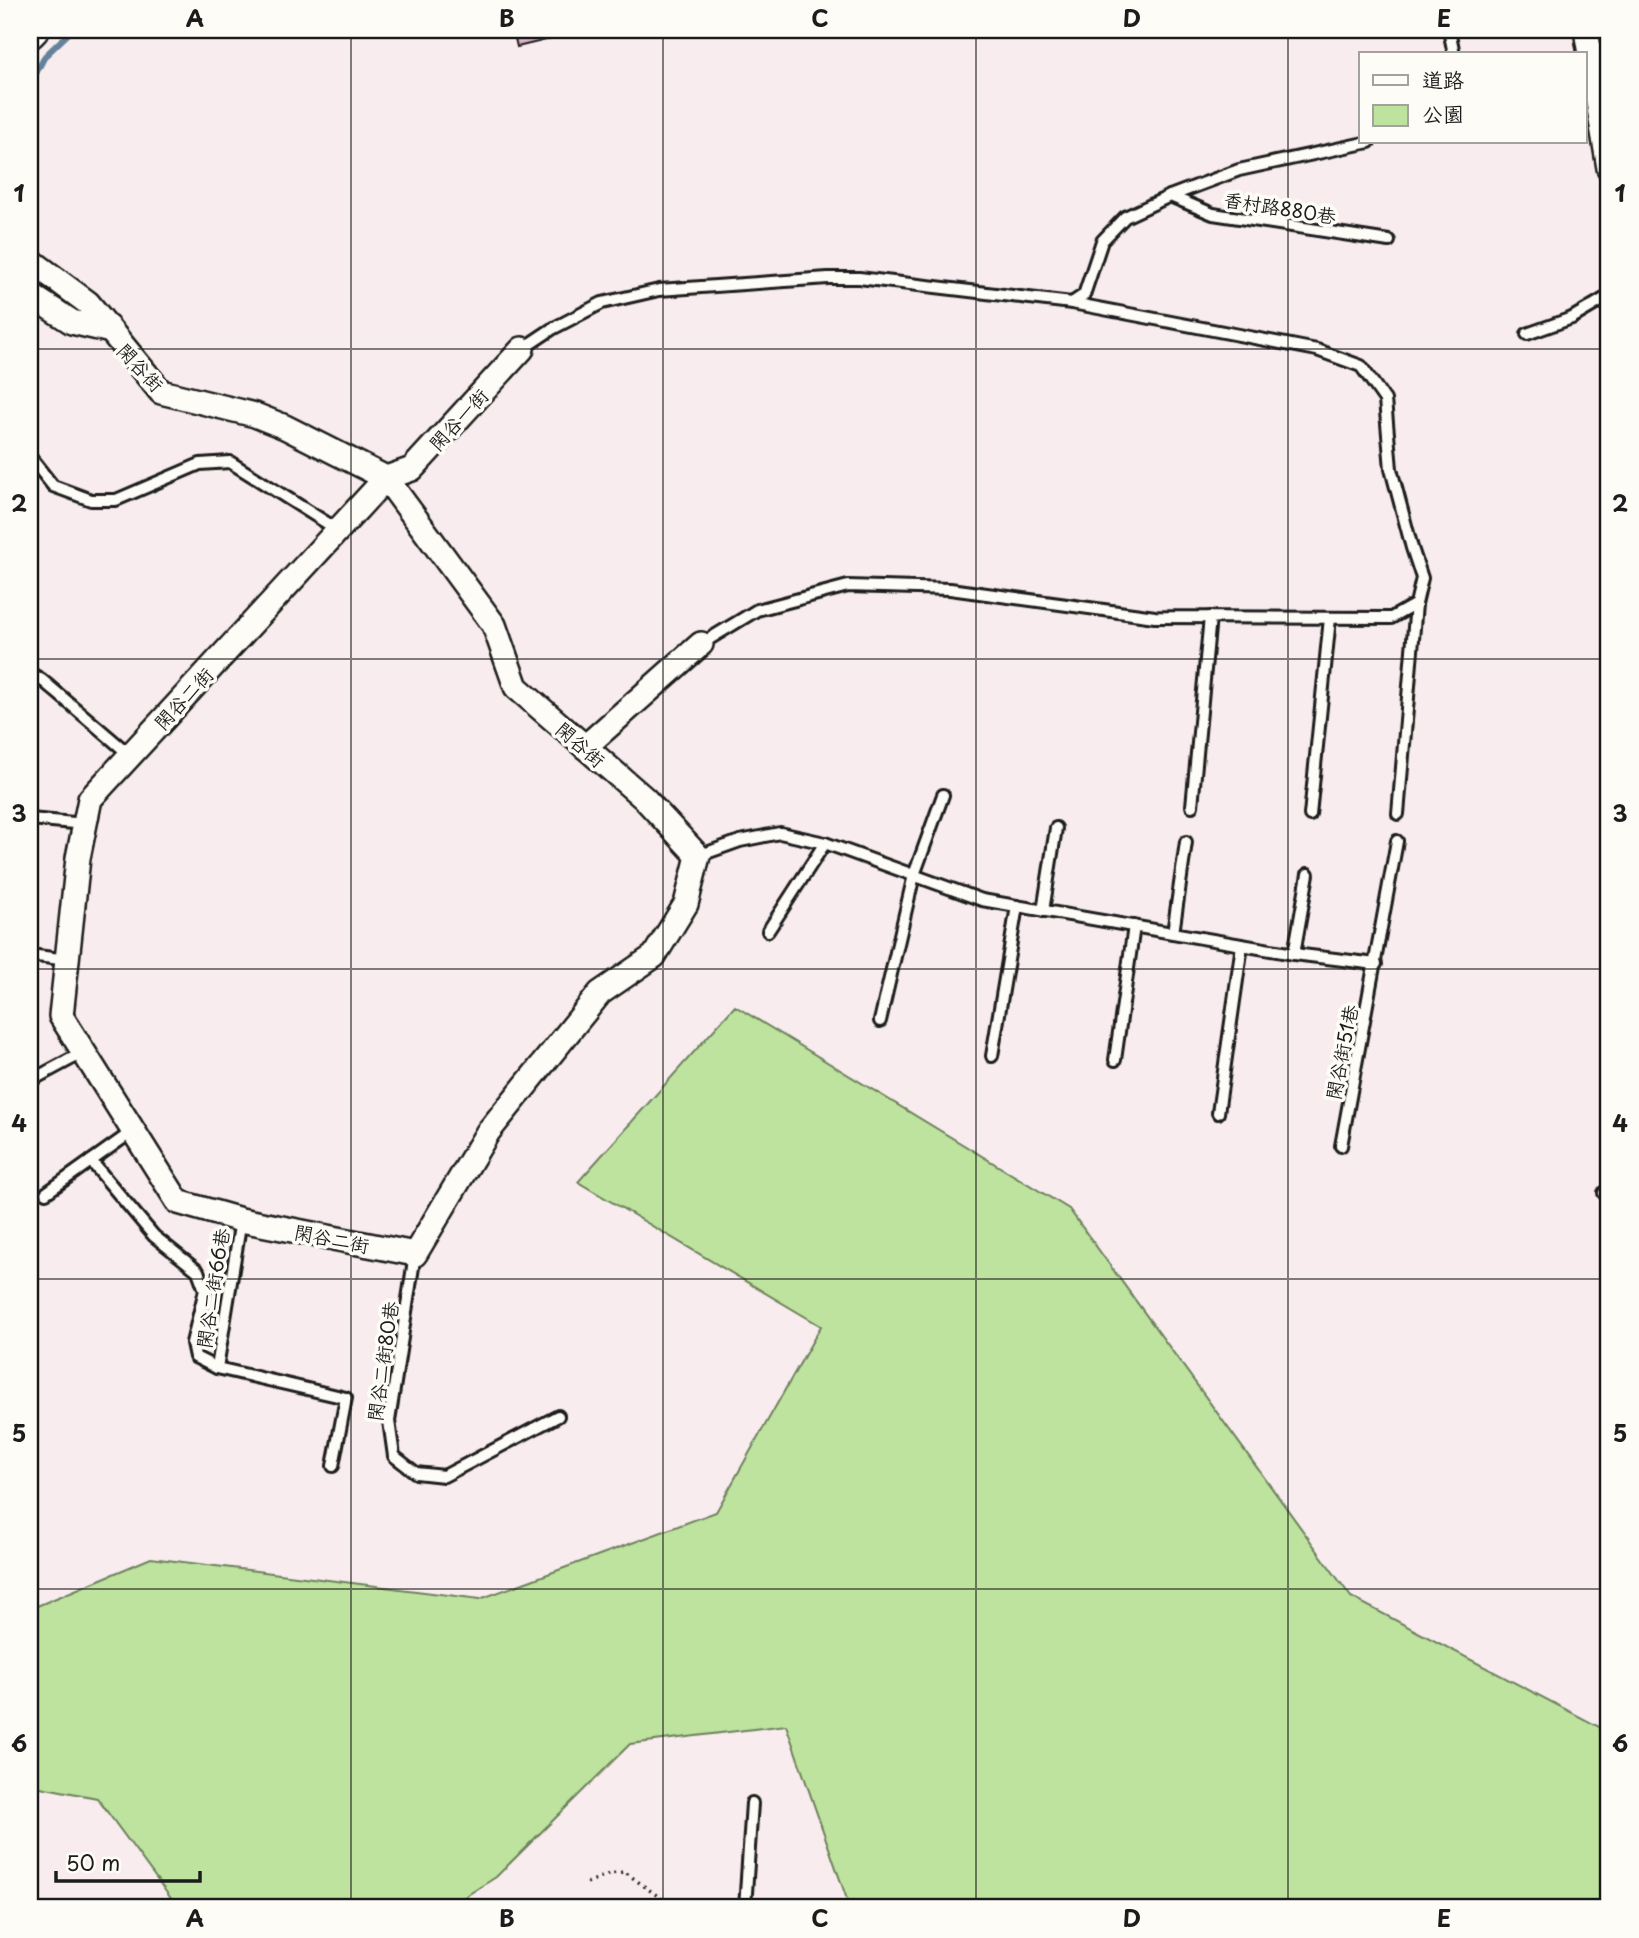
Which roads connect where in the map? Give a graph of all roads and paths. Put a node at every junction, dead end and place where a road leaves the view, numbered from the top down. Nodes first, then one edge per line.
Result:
1 (34, 30) edge
2 (1449, 30) edge
3 (1586, 30) edge
4 (30, 34) edge
5 (1454, 52) edge
6 (1359, 144) edge
7 (1609, 169) edge
8 (1170, 196) junction
9 (1389, 241) dead end
10 (30, 260) edge
11 (30, 295) edge
12 (1609, 296) edge
13 (1072, 303) junction
14 (107, 330) junction
15 (1527, 334) dead end
16 (523, 349) joint
17 (30, 457) edge
18 (386, 478) junction
19 (338, 530) junction
20 (1416, 604) junction
21 (1210, 617) junction
22 (1330, 618) junction
23 (701, 645) joint
24 (30, 673) edge
25 (585, 747) junction
26 (130, 755) junction
27 (943, 795) dead end
28 (1192, 806) dead end
29 (1398, 814) dead end
30 (1310, 815) dead end
31 (30, 819) edge
32 (85, 824) junction
33 (1056, 828) dead end
34 (1397, 841) dead end
35 (1186, 842) dead end
36 (825, 843) junction
37 (698, 856) junction
38 (1308, 874) dead end
39 (914, 875) junction
40 (1017, 906) junction
41 (1043, 911) junction
42 (1134, 926) junction
43 (768, 931) dead end
44 (1173, 933) junction
45 (1242, 945) junction
46 (1294, 954) junction
47 (30, 955) edge
48 (67, 960) junction
49 (1376, 964) junction
50 (880, 1021) dead end
51 (84, 1052) junction
52 (992, 1056) dead end
53 (1115, 1060) dead end
54 (30, 1082) edge
55 (1218, 1113) dead end
56 (133, 1131) junction
57 (1341, 1146) dead end
58 (92, 1161) junction
59 (46, 1193) dead end
60 (241, 1220) junction
61 (415, 1254) junction
62 (217, 1368) junction
63 (558, 1416) dead end
64 (333, 1466) dead end
65 (752, 1803) dead end
66 (587, 1883) dead end
67 (674, 1908) edge
68 (745, 1908) edge

1 - 4 street
2 - 5 lane
3 - 7 street
6 - 8 lane, 香村路880巷
8 - 9 lane, 香村路880巷
8 - 13 lane, 香村路880巷
10 - 14 street, 閑谷街
11 - 14 street, 閑谷街
12 - 15 lane
13 - 16 lane
13 - 20 lane
14 - 18 street, 閑谷街
16 - 18 street, 閑谷一街
17 - 19 lane
18 - 19 street, 閑谷二街
18 - 25 street, 閑谷街
19 - 26 street, 閑谷二街
20 - 22 lane
20 - 29 lane
21 - 22 lane
21 - 23 lane
21 - 28 lane
22 - 30 lane
23 - 25 street
24 - 26 lane
25 - 37 street, 閑谷街
26 - 32 street, 閑谷二街
27 - 39 lane
31 - 32 lane
32 - 48 street, 閑谷二街
33 - 41 lane
34 - 49 lane, 閑谷街51巷
35 - 44 lane
36 - 37 lane
36 - 39 lane
36 - 43 lane
37 - 61 street
38 - 46 lane
39 - 40 lane
39 - 50 lane
40 - 41 lane
40 - 52 lane
41 - 42 lane
42 - 44 lane
42 - 53 lane
44 - 45 lane
45 - 46 lane
45 - 55 lane
46 - 49 lane
47 - 48 lane
48 - 51 street, 閑谷二街
49 - 57 lane, 閑谷街51巷
51 - 54 lane
51 - 56 street, 閑谷二街
56 - 58 lane
56 - 60 street, 閑谷二街
58 - 59 lane
58 - 62 lane
60 - 61 street, 閑谷二街
60 - 62 lane, 閑谷二街66巷
61 - 63 lane, 閑谷二街80巷
62 - 64 lane, 閑谷二街66巷
65 - 68 lane
66 - 67 path

